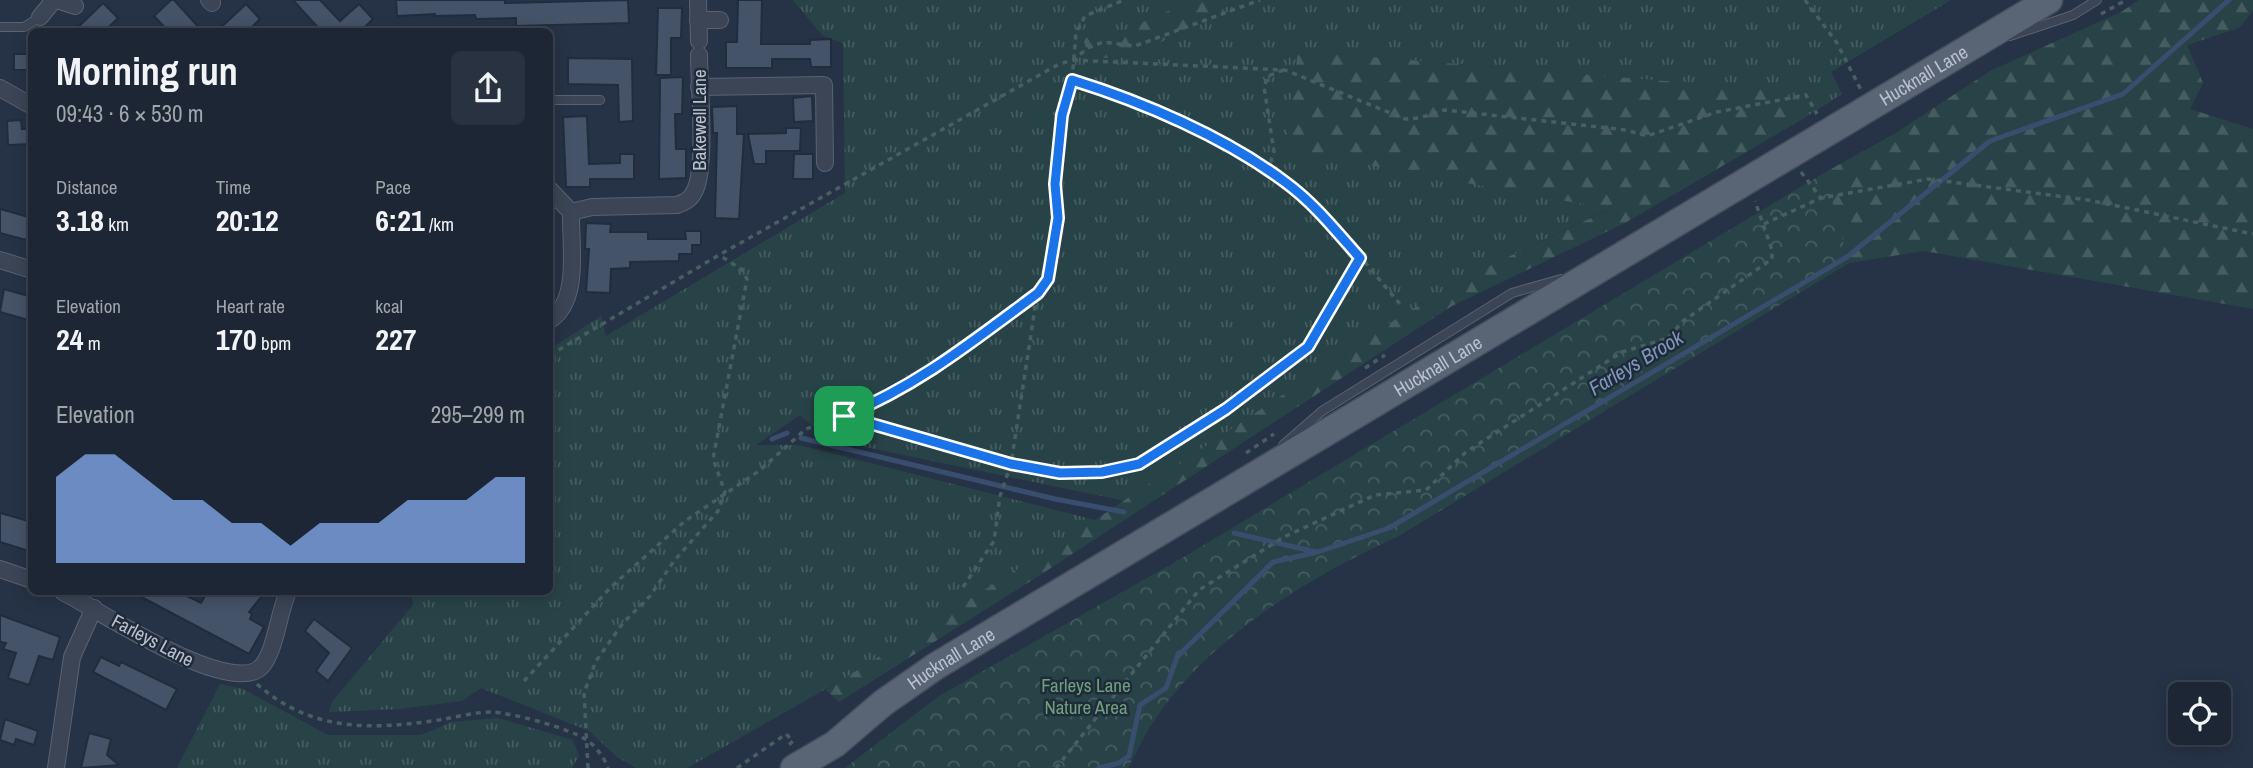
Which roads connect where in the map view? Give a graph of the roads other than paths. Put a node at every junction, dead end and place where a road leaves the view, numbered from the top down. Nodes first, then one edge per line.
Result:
1 (56, 0) edge
2 (698, 0) edge
3 (2049, 0) edge
4 (2097, 0) edge
5 (75, 6) dead end
6 (40, 17) joint
7 (698, 20) junction
8 (720, 20) dead end
9 (0, 27) edge
10 (1962, 52) junction
11 (699, 87) junction
12 (0, 88) edge
13 (553, 100) edge
14 (600, 100) dead end
15 (28, 104) edge
16 (825, 163) dead end
17 (553, 193) edge
18 (571, 212) junction
19 (0, 260) edge
20 (28, 269) edge
21 (553, 317) edge
22 (0, 569) edge
23 (28, 579) edge
24 (69, 595) edge
25 (287, 595) edge
26 (94, 608) junction
27 (835, 744) junction
28 (788, 760) edge
29 (56, 768) edge
30 (817, 768) edge

1 - 5 street
1 - 6 street
2 - 7 street, Bakewell Lane
3 - 10 main road, Hucknall Lane
4 - 10 lane
6 - 9 lane
7 - 8 street
7 - 11 street, Bakewell Lane
10 - 27 main road, Hucknall Lane
11 - 16 street
11 - 18 street, Bakewell Lane
12 - 15 street
13 - 14 lane
17 - 18 street
18 - 21 street
19 - 20 street
22 - 23 street
24 - 26 street, Farleys Lane
25 - 26 street, Farleys Lane
26 - 29 street
27 - 28 main road, Hucknall Lane
27 - 30 main road, Hucknall Lane

